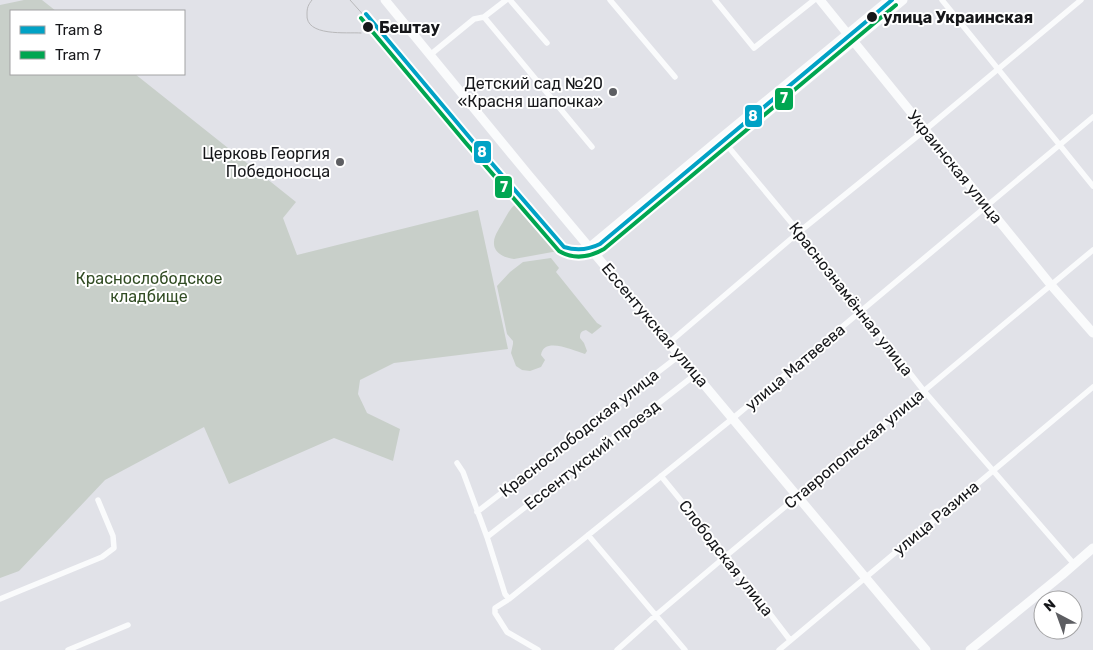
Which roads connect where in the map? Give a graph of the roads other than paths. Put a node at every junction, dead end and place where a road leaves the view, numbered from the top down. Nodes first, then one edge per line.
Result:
1 (385, 0) edge
2 (508, 0) edge
3 (610, 0) edge
4 (715, 0) edge
5 (814, 0) edge
6 (820, 0) edge
7 (889, 0) edge
8 (902, 0) edge
9 (942, 0) edge
10 (1082, 0) edge
11 (484, 17) junction
12 (851, 38) junction
13 (547, 43) dead end
14 (430, 55) junction
15 (998, 70) junction
16 (675, 77) dead end
17 (1093, 117) edge
18 (925, 130) junction
19 (721, 138) junction
20 (1059, 145) junction
21 (728, 146) junction
22 (592, 147) dead end
23 (1093, 186) edge
24 (986, 206) junction
25 (799, 232) junction
26 (1093, 250) edge
27 (594, 251) junction
28 (1051, 285) junction
29 (861, 312) junction
30 (1093, 333) edge
31 (670, 342) junction
32 (680, 355) junction
33 (696, 374) junction
34 (1093, 386) edge
35 (924, 391) junction
36 (732, 419) junction
37 (458, 464) dead end
38 (993, 470) junction
39 (661, 476) junction
40 (798, 496) junction
41 (98, 500) dead end
42 (478, 512) junction
43 (588, 535) junction
44 (487, 537) junction
45 (1093, 548) edge
46 (726, 556) junction
47 (1074, 564) junction
48 (865, 578) junction
49 (0, 599) edge
50 (509, 599) junction
51 (655, 616) junction
52 (128, 625) dead end
53 (790, 640) junction
54 (68, 650) edge
55 (538, 650) edge
56 (617, 650) edge
57 (685, 650) edge
58 (779, 650) edge
59 (926, 650) edge
60 (970, 650) edge

1 - 14 street, Ессентукская улица
2 - 11 street
2 - 13 street
3 - 16 street
4 - 5 street
6 - 12 street, Украинская улица
7 - 12 street
8 - 12 street
9 - 15 street
10 - 15 street
11 - 14 street
11 - 22 street
12 - 18 street, Украинская улица
12 - 19 street
12 - 21 street
14 - 27 street, Ессентукская улица
15 - 18 street
15 - 20 street
17 - 20 street, улица Матвеева
18 - 24 street, Украинская улица
18 - 25 street
19 - 21 street, Краснознамённая улица
19 - 27 street
20 - 23 street
20 - 24 street, улица Матвеева
21 - 25 street, Краснознамённая улица
21 - 27 street
24 - 28 street, Украинская улица
24 - 29 street, улица Матвеева
25 - 29 street, Краснознамённая улица
25 - 31 street
26 - 28 street, Ставропольская улица
27 - 31 street, Ессентукская улица
28 - 30 street, Украинская улица
28 - 35 street, Ставропольская улица
29 - 35 street, Краснознамённая улица
29 - 36 street, улица Матвеева
31 - 32 street, Ессентукская улица
32 - 33 street, Ессентукская улица
32 - 42 street, Краснослободская улица
33 - 36 street, Ессентукская улица
33 - 44 street, Ессентукский проезд
34 - 38 street, улица Разина
35 - 38 street, Краснознамённая улица
35 - 40 street, Ставропольская улица
36 - 39 street, улица Матвеева
36 - 40 street, Ессентукская улица
37 - 42 street
38 - 47 street, Краснознамённая улица
38 - 48 street, улица Разина
39 - 43 street, улица Матвеева
39 - 46 street, Слободская улица
40 - 46 street, Ставропольская улица
40 - 48 street, Ессентукская улица
41 - 49 street
42 - 44 street
43 - 50 street, улица Матвеева
43 - 51 street
44 - 50 street
45 - 47 street
46 - 51 street, Ставропольская улица
46 - 53 street, Слободская улица
47 - 60 street
48 - 53 street, улица Разина
48 - 59 street, Ессентукская улица
50 - 55 street, улица Матвеева
51 - 56 street, Ставропольская улица
51 - 57 street
52 - 54 street
53 - 58 street, улица Разина

